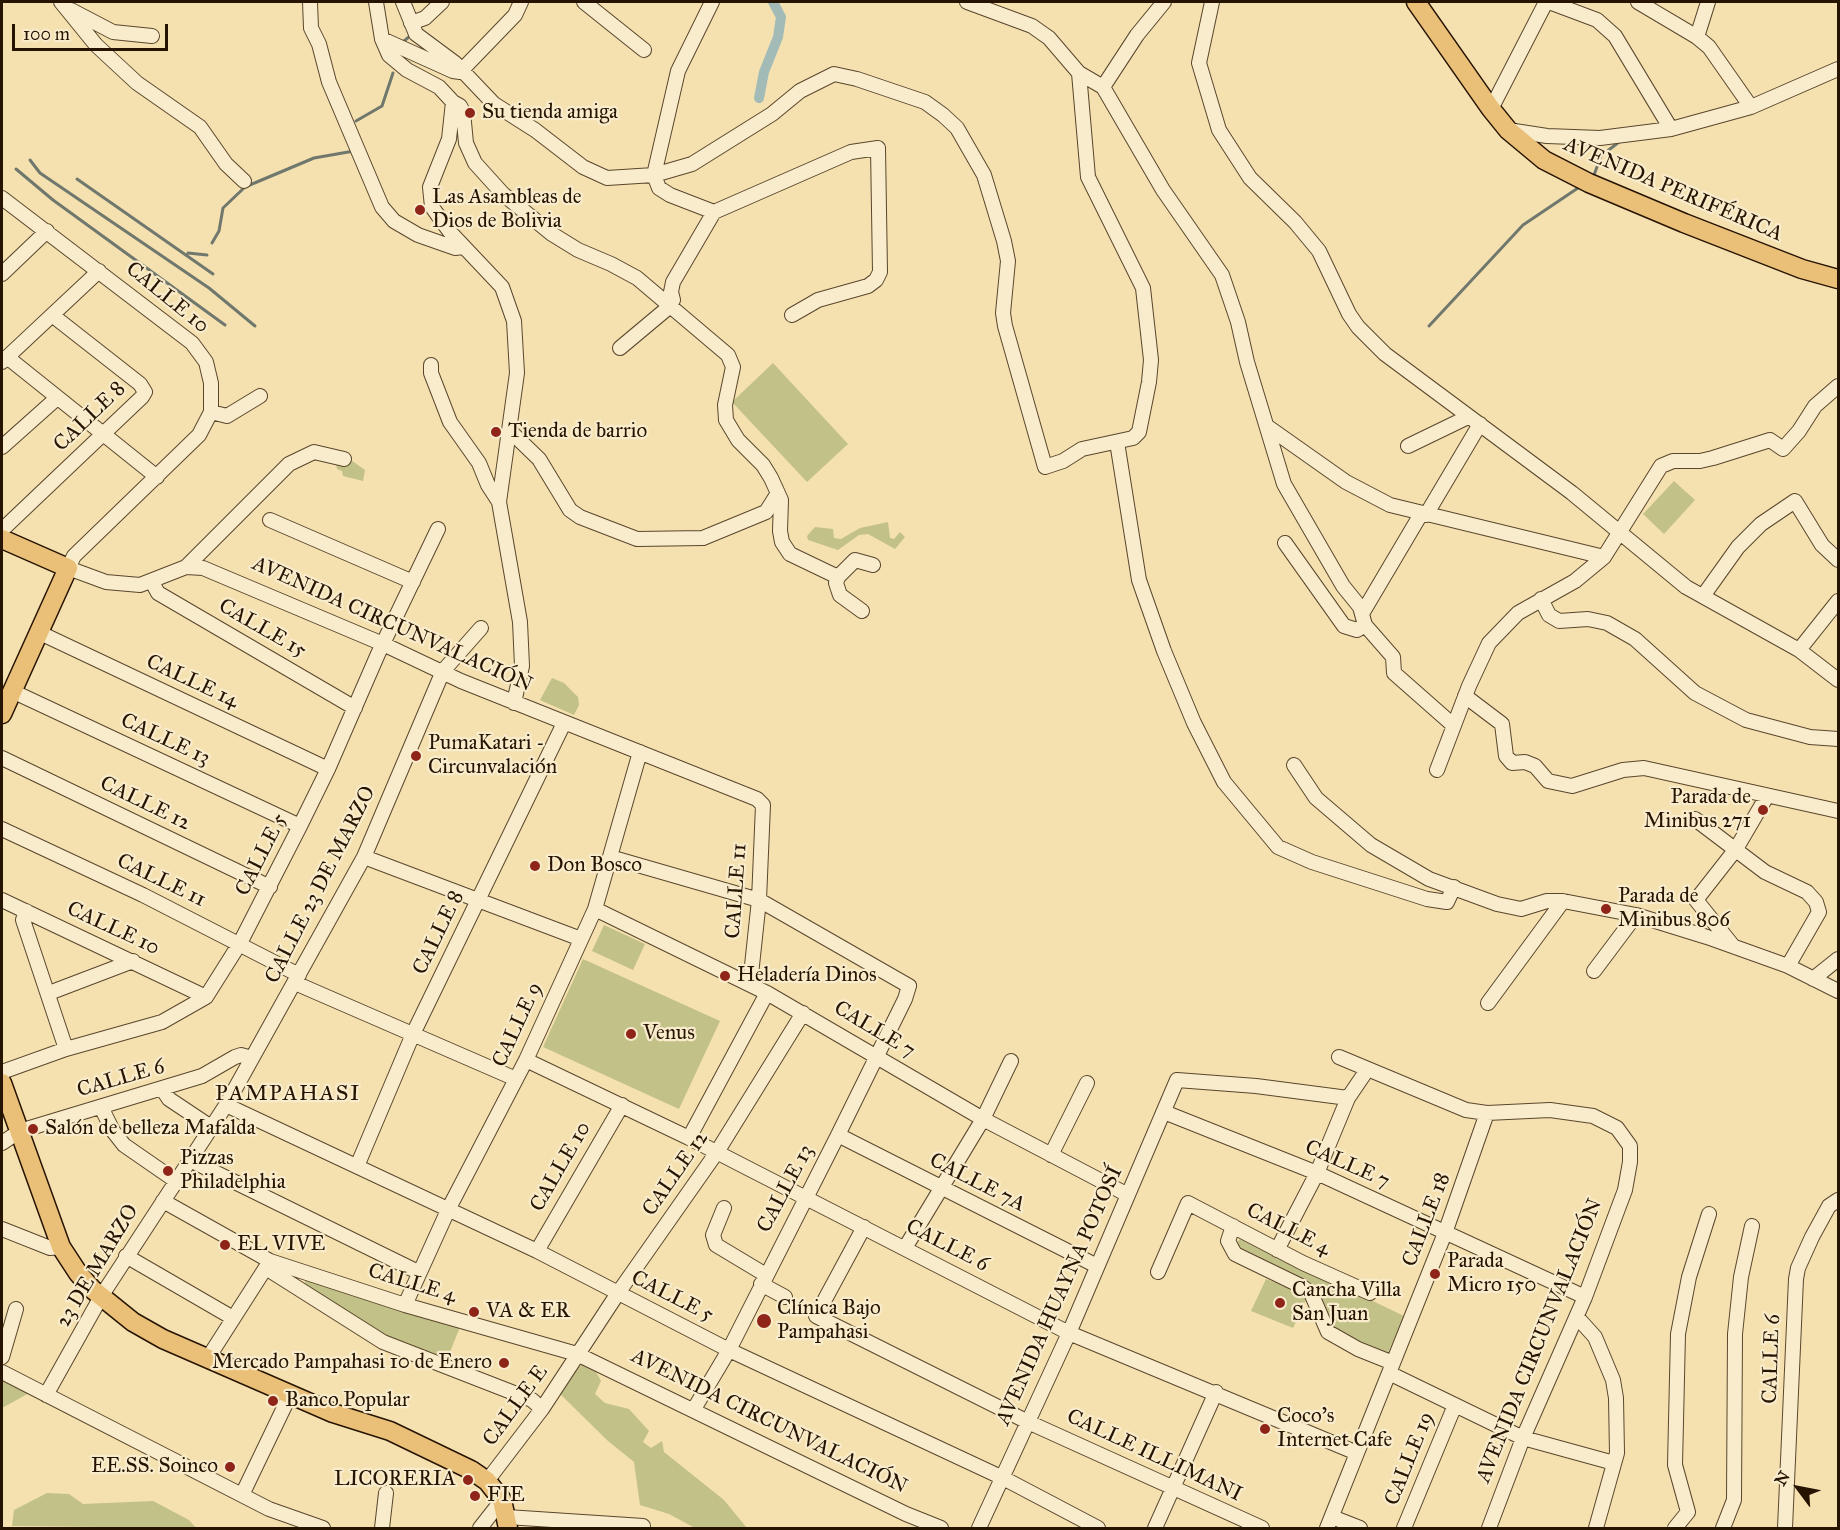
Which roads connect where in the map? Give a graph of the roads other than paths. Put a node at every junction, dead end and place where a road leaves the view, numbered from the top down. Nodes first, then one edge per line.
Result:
1 (310, 2) edge
2 (376, 2) edge
3 (403, 2) edge
4 (442, 2) edge
5 (521, 2) edge
6 (584, 2) edge
7 (712, 2) edge
8 (967, 2) edge
9 (1164, 2) edge
10 (1212, 2) edge
11 (1404, 2) edge
12 (1416, 2) edge
13 (1548, 2) edge
14 (1638, 2) edge
15 (1708, 2) edge
16 (64, 5) edge
17 (600, 6) edge
18 (411, 23) junction
19 (152, 36) dead end
20 (1697, 37) junction
21 (382, 39) junction
22 (644, 50) dead end
23 (1459, 65) junction
24 (1839, 69) edge
25 (460, 72) junction
26 (1079, 73) junction
27 (1102, 87) junction
28 (453, 102) junction
29 (1751, 107) junction
30 (1491, 109) junction
31 (1671, 129) junction
32 (1508, 130) junction
33 (654, 176) junction
34 (244, 181) dead end
35 (2, 198) edge
36 (714, 212) junction
37 (47, 231) junction
38 (464, 247) junction
39 (99, 271) junction
40 (2, 274) edge
41 (1839, 279) edge
42 (669, 307) junction
43 (52, 315) junction
44 (792, 315) dead end
45 (620, 348) dead end
46 (4, 359) edge
47 (431, 365) dead end
48 (1839, 386) edge
49 (260, 396) dead end
50 (57, 398) junction
51 (211, 412) junction
52 (1474, 420) junction
53 (1268, 427) junction
54 (509, 430) junction
55 (104, 433) junction
56 (1117, 442) junction
57 (1408, 446) dead end
58 (2, 447) edge
59 (344, 459) dead end
60 (157, 477) junction
61 (778, 493) junction
62 (499, 502) junction
63 (1424, 514) junction
64 (270, 520) dead end
65 (438, 529) dead end
66 (2, 530) edge
67 (1619, 533) junction
68 (2, 539) edge
69 (1285, 543) dead end
70 (1604, 557) junction
71 (1839, 560) edge
72 (873, 565) dead end
73 (186, 567) junction
74 (68, 568) junction
75 (838, 577) junction
76 (152, 582) junction
77 (413, 582) junction
78 (1703, 596) junction
79 (1541, 599) junction
80 (1839, 601) edge
81 (862, 611) dead end
82 (1364, 619) junction
83 (481, 628) dead end
84 (39, 632) junction
85 (383, 644) junction
86 (1799, 650) junction
87 (443, 671) junction
88 (1839, 680) edge
89 (12, 691) junction
90 (1465, 696) junction
91 (514, 703) junction
92 (355, 708) junction
93 (2, 714) edge
94 (564, 723) junction
95 (1453, 725) junction
96 (1839, 739) edge
97 (640, 752) junction
98 (2, 758) edge
99 (1294, 765) dead end
100 (328, 769) junction
101 (1437, 770) dead end
102 (1767, 796) junction
103 (761, 802) joint
104 (1839, 811) edge
105 (1695, 819) dead end
106 (300, 826) junction
107 (2, 829) edge
108 (1736, 849) junction
109 (364, 857) junction
110 (610, 857) junction
111 (270, 887) junction
112 (1454, 887) junction
113 (2, 900) edge
114 (759, 900) junction
115 (479, 901) junction
116 (1563, 901) junction
117 (595, 909) junction
118 (26, 911) junction
119 (1636, 915) junction
120 (581, 939) junction
121 (240, 943) junction
122 (1735, 948) junction
123 (1839, 959) edge
124 (133, 961) junction
125 (1788, 966) junction
126 (1594, 971) dead end
127 (297, 979) junction
128 (1813, 979) junction
129 (750, 984) junction
130 (1839, 990) edge
131 (49, 993) junction
132 (767, 993) junction
133 (206, 997) junction
134 (1488, 1003) dead end
135 (803, 1013) junction
136 (413, 1034) junction
137 (66, 1049) junction
138 (875, 1056) junction
139 (1339, 1057) dead end
140 (252, 1058) junction
141 (526, 1060) junction
142 (1011, 1061) dead end
143 (1367, 1070) junction
144 (2, 1072) edge
145 (516, 1079) junction
146 (2, 1083) edge
147 (1087, 1083) dead end
148 (163, 1090) junction
149 (1348, 1098) junction
150 (226, 1105) junction
151 (622, 1105) junction
152 (101, 1107) junction
153 (1164, 1112) junction
154 (1487, 1113) junction
155 (983, 1119) junction
156 (211, 1127) junction
157 (20, 1131) junction
158 (838, 1135) junction
159 (689, 1138) junction
160 (2, 1143) edge
161 (717, 1152) junction
162 (1051, 1155) junction
163 (190, 1160) junction
164 (358, 1164) junction
165 (1317, 1173) junction
166 (176, 1181) junction
167 (940, 1189) junction
168 (1128, 1195) junction
169 (805, 1197) junction
170 (1837, 1200) edge
171 (163, 1201) junction
172 (449, 1208) junction
173 (724, 1208) dead end
174 (1709, 1214) dead end
175 (1233, 1226) junction
176 (1752, 1226) dead end
177 (864, 1227) junction
178 (2, 1229) edge
179 (1445, 1233) junction
180 (61, 1247) junction
181 (905, 1248) junction
182 (1277, 1250) junction
183 (537, 1251) junction
184 (126, 1256) junction
185 (268, 1265) junction
186 (1097, 1266) junction
187 (418, 1272) junction
188 (1158, 1272) dead end
189 (764, 1280) junction
190 (618, 1293) junction
191 (1370, 1293) dead end
192 (102, 1294) junction
193 (785, 1297) dead end
194 (1585, 1297) junction
195 (405, 1305) junction
196 (16, 1309) dead end
197 (1577, 1317) junction
198 (233, 1318) junction
199 (1069, 1333) junction
200 (729, 1350) junction
201 (577, 1354) junction
202 (2, 1357) edge
203 (208, 1358) junction
204 (1391, 1368) junction
205 (2, 1372) edge
206 (1216, 1392) junction
207 (46, 1395) junction
208 (290, 1395) junction
209 (1455, 1405) junction
210 (542, 1409) junction
211 (694, 1409) junction
212 (1028, 1422) junction
213 (1523, 1438) junction
214 (1357, 1453) junction
215 (1615, 1458) junction
216 (1629, 1463) dead end
217 (1003, 1478) junction
218 (487, 1481) junction
219 (1173, 1489) junction
220 (386, 1493) dead end
221 (242, 1495) junction
222 (506, 1515) edge
223 (1330, 1523) edge
224 (643, 1526) dead end
225 (323, 1528) edge
226 (382, 1528) edge
227 (480, 1528) edge
228 (941, 1528) edge
229 (979, 1528) edge
230 (1098, 1528) edge
231 (1155, 1528) edge
232 (1262, 1528) edge
233 (1360, 1528) edge
234 (1404, 1528) edge
235 (1490, 1528) edge
236 (1596, 1528) edge
237 (1676, 1528) edge
238 (1723, 1528) edge
239 (1785, 1528) edge

1 - 38 street
2 - 21 street
3 - 18 street
4 - 18 street
5 - 25 street
6 - 17 street
7 - 33 street
8 - 26 street
9 - 27 street
10 - 52 street
11 - 23 main road, AVENIDA PERIFÉRICA
12 - 23 main road, AVENIDA PERIFÉRICA
13 - 30 street
13 - 31 street
14 - 20 street
15 - 20 street
16 - 19 street
16 - 34 street
17 - 22 street
18 - 25 street
20 - 29 street
21 - 25 street
21 - 28 street
23 - 30 main road, AVENIDA PERIFÉRICA
24 - 29 street
25 - 33 street
26 - 27 street
26 - 56 street
27 - 53 street
28 - 38 street
28 - 42 street
29 - 31 street
30 - 32 main road, AVENIDA PERIFÉRICA
31 - 32 street
32 - 41 main road, AVENIDA PERIFÉRICA
33 - 36 street
33 - 56 street
35 - 37 street, CALLE 10
36 - 42 street
36 - 44 street
37 - 39 street, CALLE 10
37 - 40 street
38 - 54 street
39 - 43 street
39 - 51 street, CALLE 10
42 - 45 street
42 - 61 street
43 - 46 street
43 - 55 street, CALLE 8
46 - 50 street
47 - 62 street
48 - 67 street
49 - 51 street
50 - 55 street
50 - 58 street
51 - 60 street
52 - 57 street
52 - 63 street
52 - 67 street
53 - 63 street
53 - 82 street
54 - 61 street
54 - 62 street
55 - 60 street
55 - 66 street, CALLE 8
56 - 112 street
59 - 73 street
60 - 74 street
61 - 75 street
62 - 91 street
63 - 70 street
63 - 82 street
64 - 77 street
65 - 77 street, CALLE 5
67 - 70 street
67 - 78 street
68 - 74 main road
69 - 82 street
70 - 79 street
71 - 78 street
72 - 75 street
73 - 76 street
73 - 85 street, AVENIDA CIRCUNVALACIÓN
74 - 76 street
74 - 84 main road
75 - 81 street
76 - 92 street, CALLE 15
77 - 85 street, CALLE 5
78 - 86 street
79 - 90 street
79 - 96 street
80 - 86 street
82 - 95 street
83 - 87 street, CALLE 23 DE MARZO
84 - 89 main road
84 - 100 street, CALLE 14
85 - 87 street, AVENIDA CIRCUNVALACIÓN
85 - 92 street, CALLE 5
86 - 88 street
87 - 91 street, AVENIDA CIRCUNVALACIÓN
87 - 109 street, CALLE 23 DE MARZO
89 - 93 main road
89 - 106 street, CALLE 13
90 - 95 street
90 - 102 street
91 - 94 street, AVENIDA CIRCUNVALACIÓN
92 - 100 street, CALLE 5
94 - 97 street, AVENIDA CIRCUNVALACIÓN
94 - 115 street, CALLE 8
95 - 101 street
97 - 103 street, AVENIDA CIRCUNVALACIÓN
97 - 110 street, CALLE 9
98 - 111 street, CALLE 12
99 - 112 street
100 - 106 street, CALLE 5
102 - 104 street
102 - 108 street
103 - 114 street, CALLE 11
105 - 108 street
106 - 111 street, CALLE 5
107 - 121 street, CALLE 11
108 - 122 street
108 - 125 street
109 - 115 street
109 - 127 street, CALLE 23 DE MARZO
110 - 114 street
110 - 117 street, CALLE 9
111 - 121 street, CALLE 5
112 - 116 street
113 - 118 street, CALLE 10
114 - 129 street, CALLE 11
114 - 138 street, CALLE 13
115 - 120 street
115 - 136 street, CALLE 8
116 - 119 street
116 - 134 street
117 - 120 street, CALLE 9
117 - 129 street, CALLE 7
118 - 124 street, CALLE 10
118 - 131 street
119 - 122 street
119 - 126 street
120 - 141 street, CALLE 9
121 - 127 street, CALLE 11
121 - 133 street, CALLE 5
122 - 125 street
123 - 128 street
124 - 131 street
124 - 133 street, CALLE 10
125 - 128 street
127 - 136 street
127 - 140 street, CALLE 23 DE MARZO
128 - 130 street
129 - 132 street, CALLE 7
131 - 137 street
132 - 135 street, CALLE 7
132 - 159 street
133 - 137 street, CALLE 5
135 - 138 street, CALLE 7
135 - 161 street, CALLE 12
136 - 145 street
136 - 164 street, CALLE 8
137 - 144 street, CALLE 5
138 - 155 street, CALLE 7
138 - 158 street, CALLE 13
139 - 143 street
140 - 148 street, CALLE 6
140 - 150 street, CALLE 23 DE MARZO
141 - 145 street, CALLE 9
141 - 151 street, CALLE 6
142 - 155 street
143 - 149 street
143 - 154 street
145 - 172 street, CALLE 9
146 - 157 main road
147 - 162 street
148 - 152 street, CALLE 6
148 - 156 street
149 - 153 street, AVENIDA HUAYNA POTOSÍ
149 - 165 street
150 - 156 street, CALLE 23 DE MARZO
150 - 164 street, CALLE 5
151 - 159 street, CALLE 6
151 - 183 street, CALLE 10
152 - 157 street, CALLE 6
152 - 166 street
153 - 165 street, CALLE 7
153 - 168 street, AVENIDA HUAYNA POTOSÍ
154 - 179 street, CALLE 18
154 - 194 street, AVENIDA CIRCUNVALACIÓN
155 - 162 street, CALLE 7
155 - 167 street
156 - 163 street, CALLE 23 DE MARZO
157 - 160 street, CALLE 6
157 - 180 main road
158 - 167 street, CALLE 7A
158 - 169 street, CALLE 13
159 - 161 street, CALLE 6
161 - 169 street, CALLE 6
161 - 190 street, CALLE 12
162 - 168 street, CALLE 7
163 - 166 street, 23 DE MARZO
163 - 187 street
164 - 172 street, CALLE 5
165 - 179 street, CALLE 7
165 - 182 street
166 - 171 street, 23 DE MARZO
167 - 181 street
167 - 186 street, CALLE 7A
168 - 186 street, AVENIDA HUAYNA POTOSÍ
169 - 177 street, CALLE 6
169 - 189 street, CALLE 13
170 - 239 street, CALLE 6
171 - 184 street, 23 DE MARZO
171 - 185 street, CALLE 4
172 - 183 street, CALLE 5
172 - 187 street, CALLE 9
173 - 189 street
174 - 237 street
175 - 182 street, CALLE 4
175 - 188 street, CALLE 4
175 - 204 street
176 - 238 street
177 - 181 street, CALLE 6
177 - 212 street, CALLE ILLIMANI
178 - 180 street
179 - 194 street
179 - 204 street, CALLE 18
180 - 192 main road
181 - 199 street, CALLE 6
182 - 191 street, CALLE 4
183 - 190 street, CALLE 5
184 - 192 street, 23 DE MARZO
184 - 198 street
185 - 195 street, CALLE 4
185 - 198 street
185 - 210 street
186 - 199 street, AVENIDA HUAYNA POTOSÍ
187 - 195 street, CALLE 9
189 - 193 street
189 - 200 street, CALLE 13
190 - 200 street, CALLE 5
190 - 201 street, CALLE 12
192 - 203 main road
192 - 207 street, 23 DE MARZO
194 - 197 street, AVENIDA CIRCUNVALACIÓN
195 - 201 street, CALLE 4
196 - 202 street
197 - 213 street, AVENIDA CIRCUNVALACIÓN
197 - 215 street
198 - 203 street
199 - 206 street, CALLE 6
199 - 212 street, AVENIDA HUAYNA POTOSÍ
200 - 211 street, CALLE 13
200 - 217 street, CALLE 5
201 - 210 street, CALLE E
201 - 211 street, AVENIDA CIRCUNVALACIÓN
203 - 208 main road
204 - 209 street
204 - 214 street, CALLE 18
205 - 207 street
206 - 214 street, CALLE 6
206 - 219 street
207 - 221 street
208 - 218 main road
208 - 221 street
209 - 213 street
209 - 234 street, CALLE 19
210 - 218 street, CALLE E
211 - 228 street, AVENIDA CIRCUNVALACIÓN
212 - 217 street, AVENIDA HUAYNA POTOSÍ
212 - 219 street, CALLE ILLIMANI
213 - 215 street
213 - 235 street, AVENIDA CIRCUNVALACIÓN
214 - 223 street, CALLE 18
215 - 216 street
215 - 236 street
217 - 229 street, AVENIDA HUAYNA POTOSÍ
217 - 230 street, CALLE 5
218 - 222 main road
219 - 231 street
219 - 232 street, CALLE ILLIMANI
220 - 226 street
221 - 225 street
222 - 224 street
222 - 227 street
223 - 233 street

